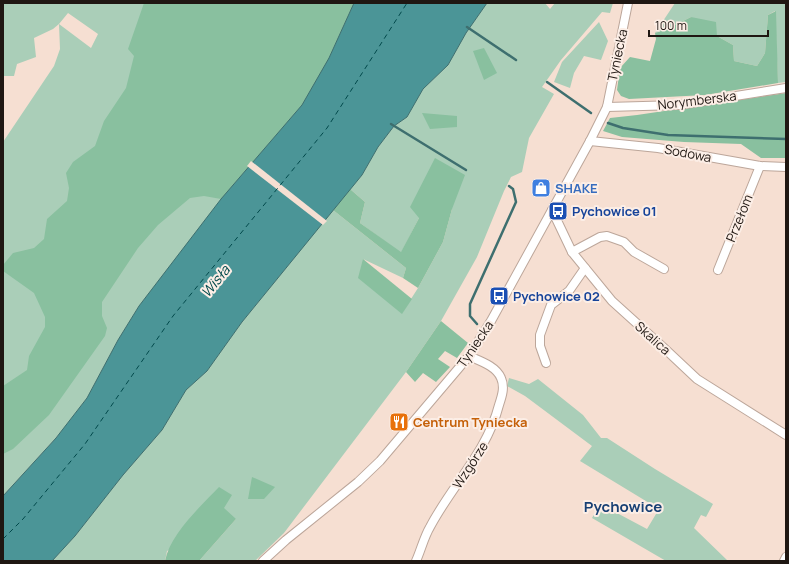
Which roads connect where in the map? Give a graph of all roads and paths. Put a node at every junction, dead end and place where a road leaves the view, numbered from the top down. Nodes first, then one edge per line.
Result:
1 (628, 3) edge
2 (786, 88) edge
3 (606, 107) junction
4 (590, 141) junction
5 (760, 166) junction
6 (786, 167) edge
7 (552, 210) junction
8 (572, 252) junction
9 (585, 268) junction
10 (664, 269) dead end
11 (718, 270) dead end
12 (469, 356) junction
13 (546, 363) dead end
14 (786, 435) edge
15 (786, 557) edge
16 (263, 561) edge
17 (416, 561) edge
18 (784, 561) edge

1 - 3 street, Tyniecka
2 - 3 street, Norymberska
3 - 4 street, Tyniecka
4 - 5 street, Sodowa
4 - 7 street, Tyniecka
5 - 6 street, Sodowa
5 - 11 street, Przełom
7 - 8 street, Skalica
7 - 12 street, Tyniecka
8 - 9 street, Skalica
8 - 10 street
9 - 13 street
9 - 14 street, Skalica
12 - 16 street, Tyniecka
12 - 17 street, Wzgórze
15 - 18 street

